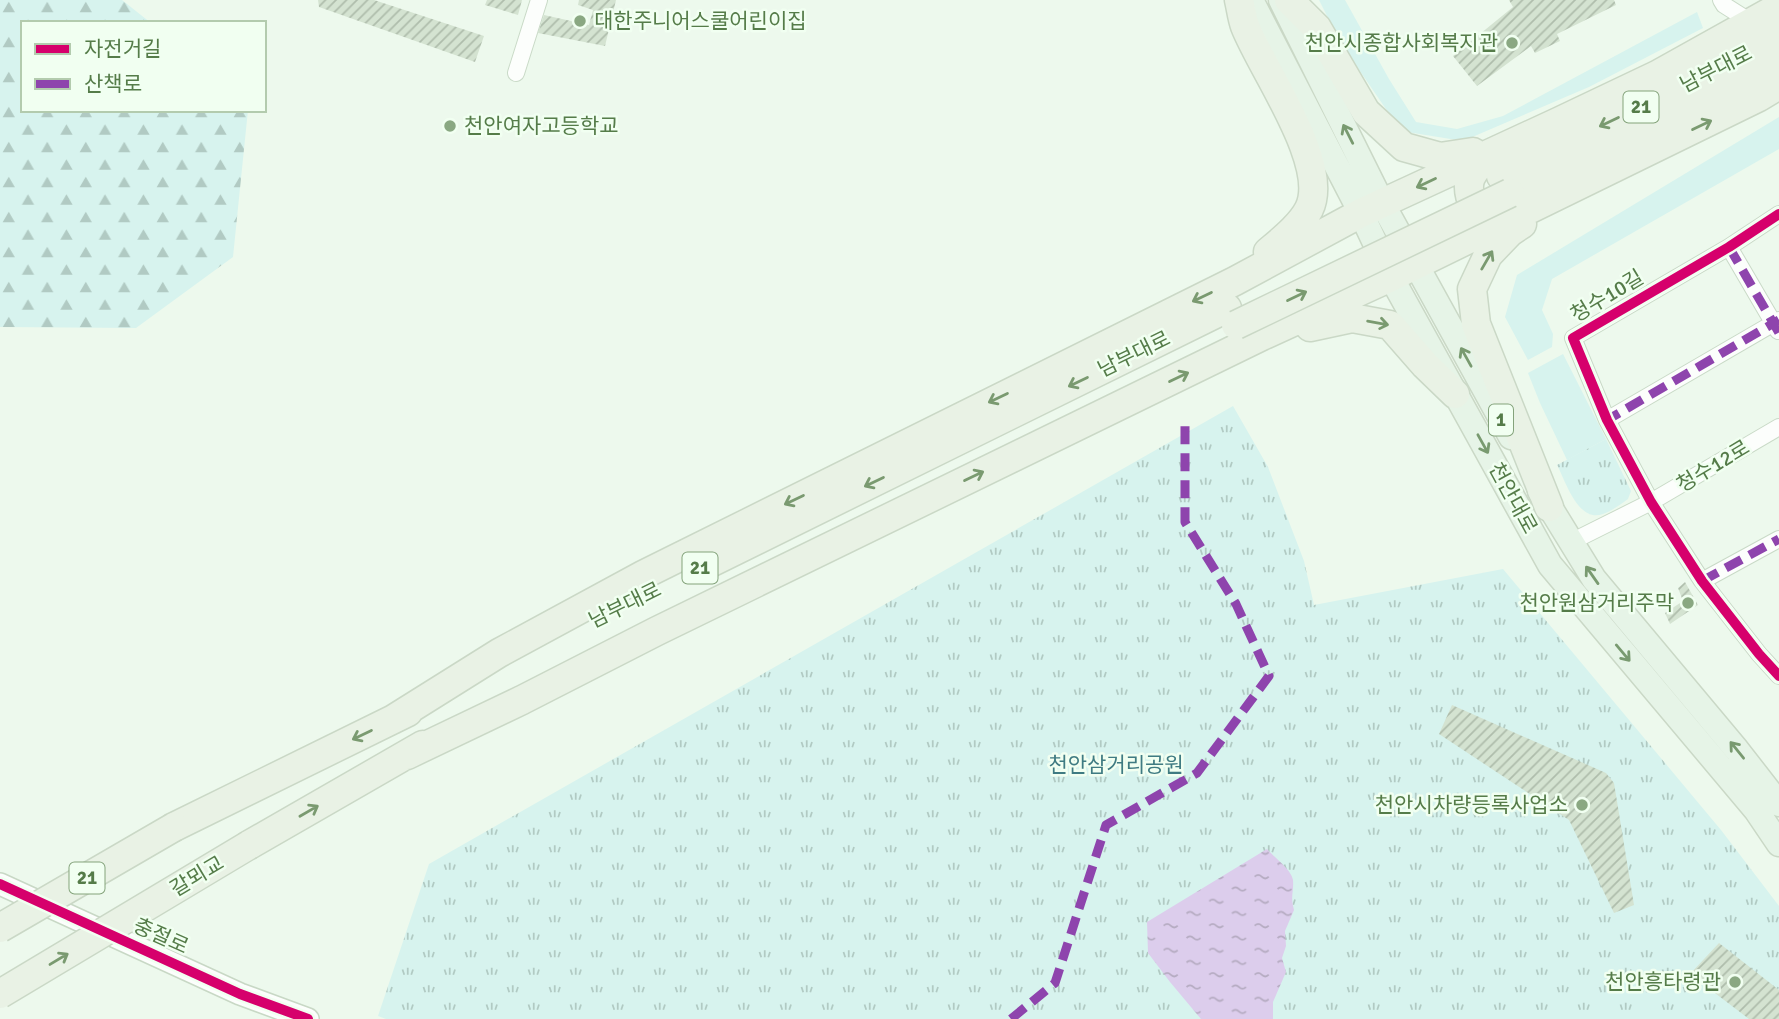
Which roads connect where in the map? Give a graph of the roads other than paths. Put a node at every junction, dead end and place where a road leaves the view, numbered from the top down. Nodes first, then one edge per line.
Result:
1 (539, 0) edge
2 (1239, 0) edge
3 (1251, 0) edge
4 (1281, 0) edge
5 (1289, 0) edge
6 (1721, 0) edge
7 (1779, 7) edge
8 (1751, 22) junction
9 (1779, 36) edge
10 (1779, 58) edge
11 (516, 73) dead end
12 (1779, 85) edge
13 (1558, 122) junction
14 (1627, 161) junction
15 (1502, 186) junction
16 (1372, 208) junction
17 (1779, 214) edge
18 (1729, 247) junction
19 (1403, 271) junction
20 (1235, 281) junction
21 (1231, 317) junction
22 (1777, 326) edge
23 (1262, 336) junction
24 (1455, 394) junction
25 (1607, 420) junction
26 (1779, 427) edge
27 (1651, 502) junction
28 (1549, 507) junction
29 (1779, 538) edge
30 (1571, 542) junction
31 (1702, 581) junction
32 (1779, 676) edge
33 (392, 720) junction
34 (407, 755) junction
35 (1779, 804) edge
36 (1779, 844) edge
37 (249, 845) joint
38 (0, 884) edge
39 (0, 928) edge
40 (0, 994) edge
41 (308, 1019) edge

1 - 11 street
2 - 20 highway
3 - 16 main road, 천안대로 / 1
16 -> 4 main road, 천안대로 / 1
5 - 13 highway
6 - 8 street
7 - 8 highway
8 - 13 highway
9 -> 15 highway, 남부대로 / 21
10 - 15 highway, 남부대로 / 21
14 -> 12 highway
13 - 15 highway
14 - 15 highway
28 -> 14 highway
15 -> 16 highway
15 - 19 highway
15 - 21 highway, 21
16 - 19 main road, 천안대로 / 1
16 - 20 highway
17 - 18 street, 청수10길
18 - 22 street
18 - 25 street, 청수10길
19 - 23 highway
19 - 24 main road, 천안대로 / 1
28 -> 19 main road, 천안대로 / 1
20 -> 33 highway
21 -> 33 highway, 남부대로 / 21
21 - 34 highway, 남부대로 / 21
22 - 25 street
23 -> 24 highway
34 -> 23 highway
24 -> 36 main road, 천안대로 / 1
25 - 27 street, 청수10길
26 - 27 street, 청수12로
27 - 30 street, 청수12로
27 - 31 street, 청수10길
28 - 30 main road, 천안대로 / 1
29 - 31 street
35 -> 30 main road, 천안대로 / 1
31 - 32 street
33 -> 39 highway, 남부대로 / 21, bridge
37 -> 34 highway, 남부대로 / 21
40 -> 37 highway, 갈뫼교 / 21, bridge
38 - 41 street, 충절로

